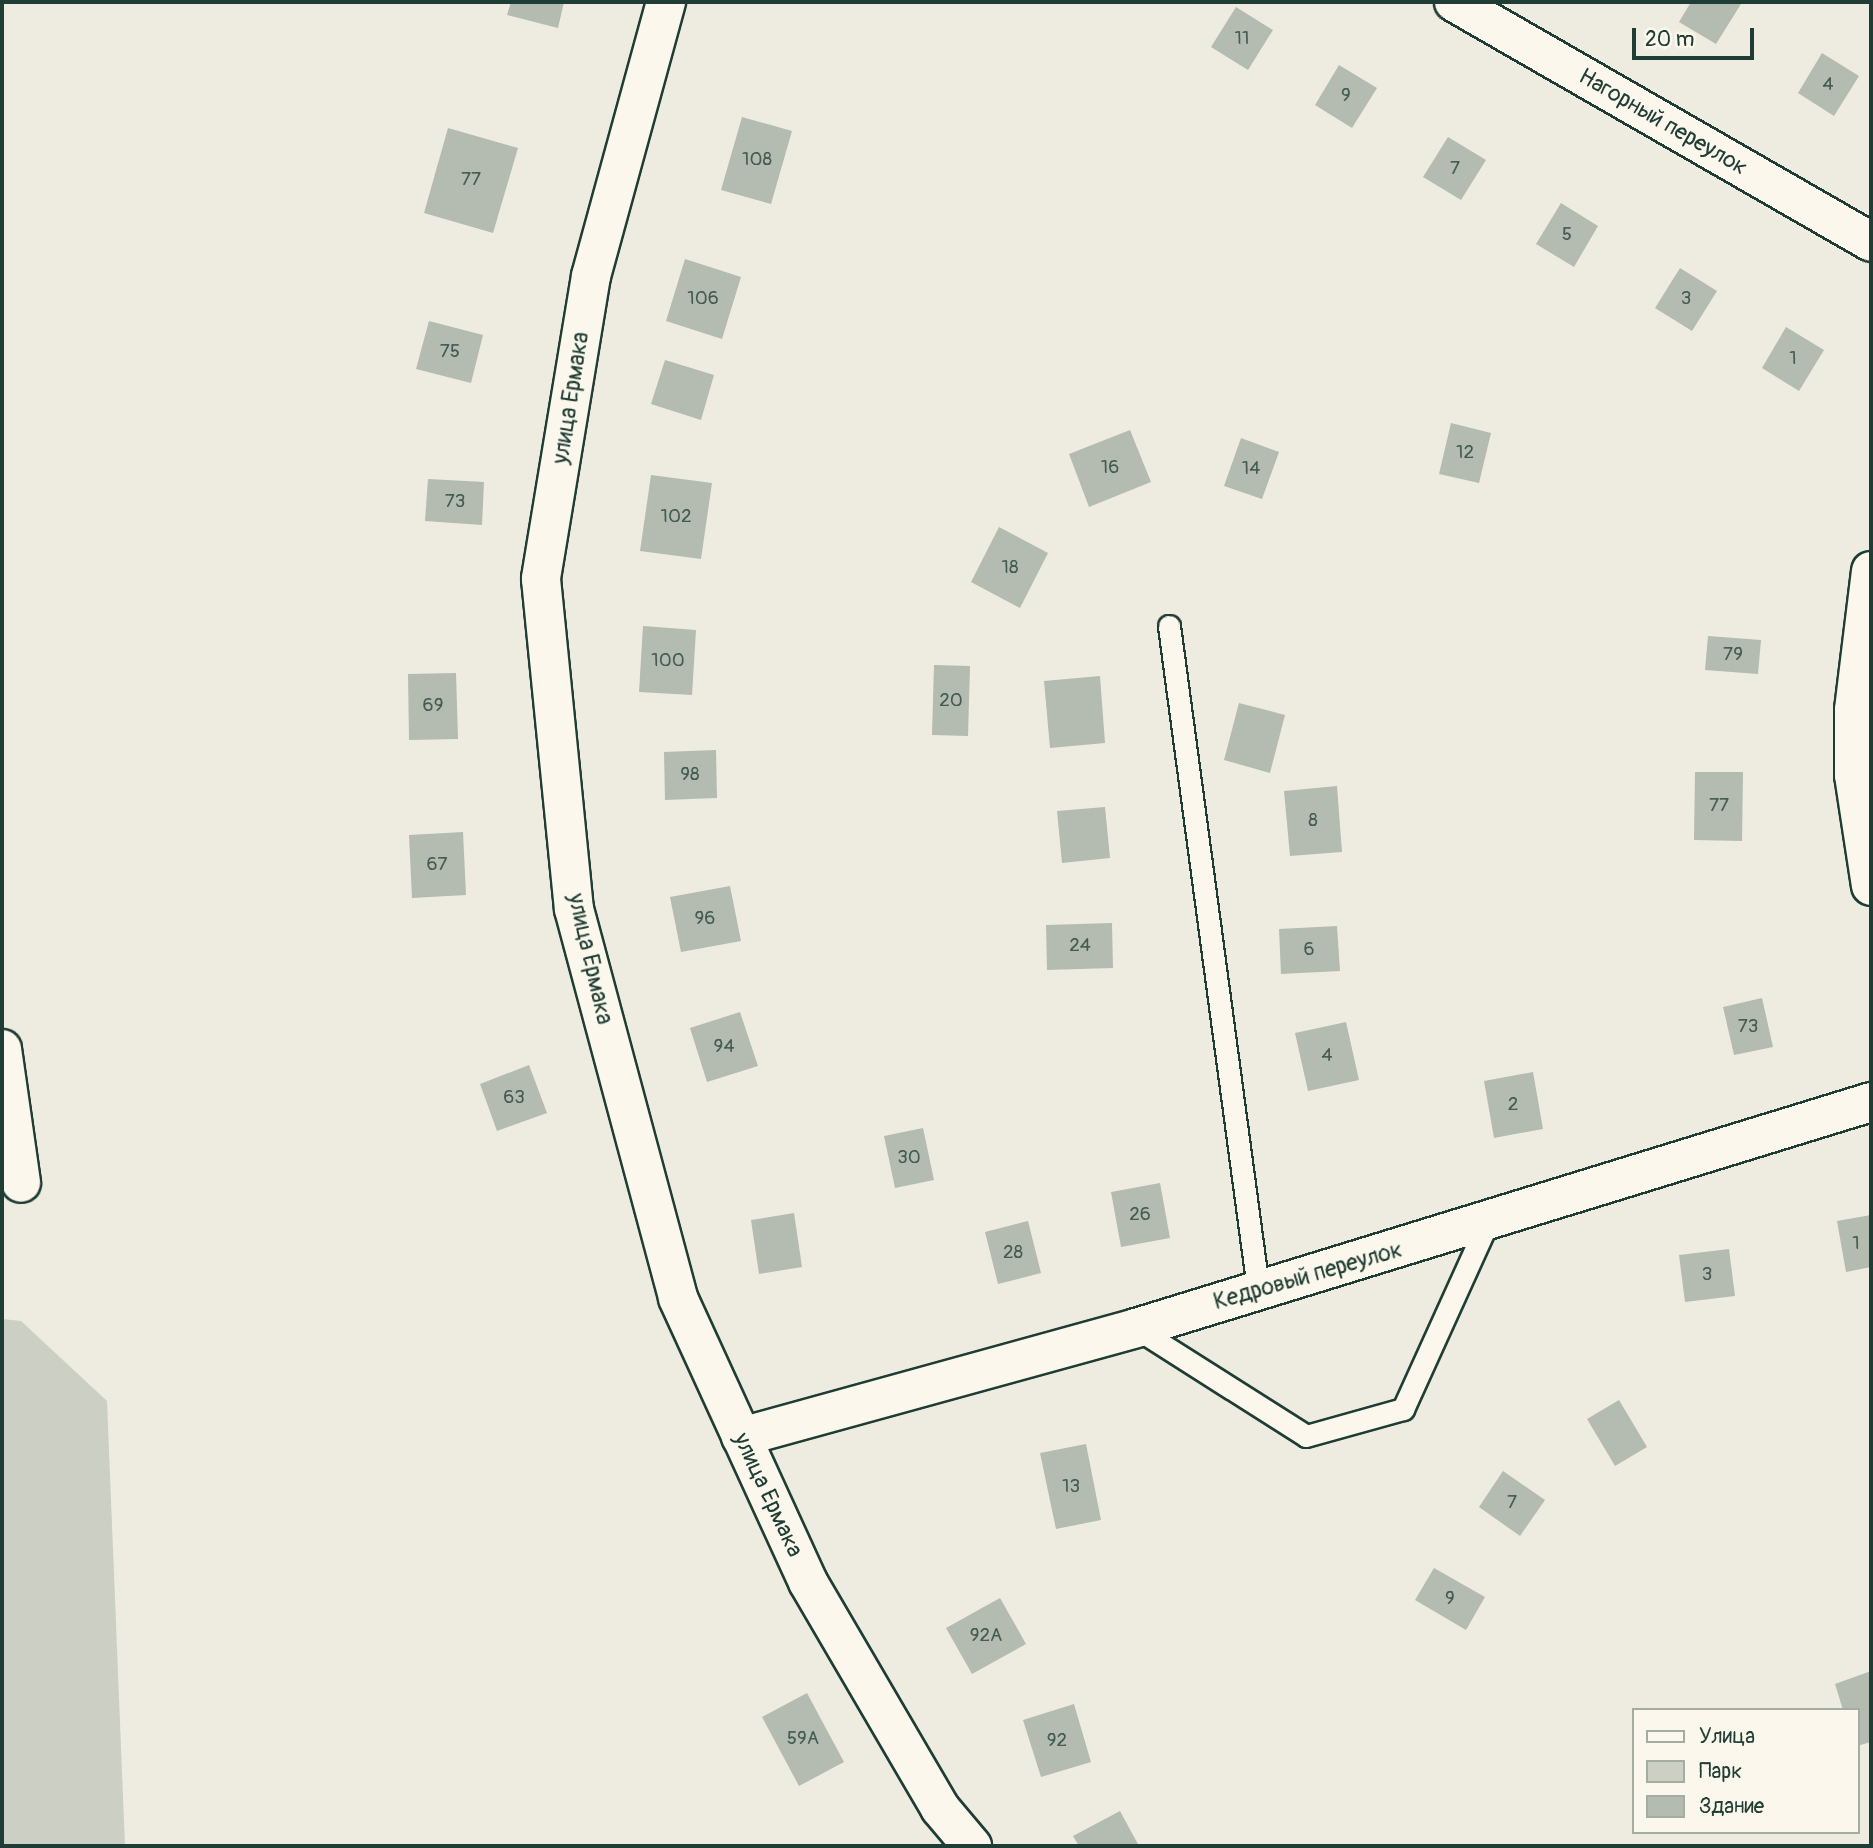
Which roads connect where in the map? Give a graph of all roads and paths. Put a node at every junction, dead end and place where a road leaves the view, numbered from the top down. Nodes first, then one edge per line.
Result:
1 (666, 2) edge
2 (1454, 2) edge
3 (1871, 242) edge
4 (1871, 571) edge
5 (1169, 626) dead end
6 (1871, 886) edge
7 (2, 1049) edge
8 (1871, 1102) edge
9 (21, 1183) dead end
10 (1487, 1224) junction
11 (1258, 1289) junction
12 (1136, 1328) junction
13 (741, 1437) junction
14 (972, 1846) edge

1 - 13 street, улица Ермака
2 - 3 street, Нагорный переулок
4 - 6 street
5 - 11 lane
7 - 9 street
8 - 10 street, Кедровый переулок
10 - 11 street, Кедровый переулок
10 - 12 lane
11 - 12 street, Кедровый переулок
12 - 13 street, Кедровый переулок
13 - 14 street, улица Ермака

